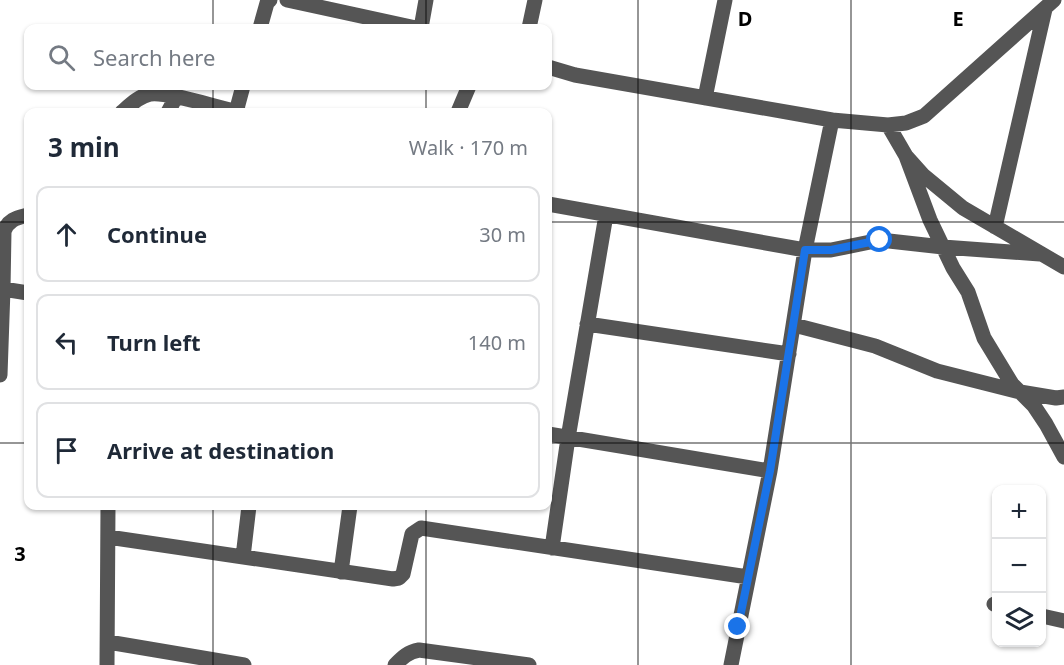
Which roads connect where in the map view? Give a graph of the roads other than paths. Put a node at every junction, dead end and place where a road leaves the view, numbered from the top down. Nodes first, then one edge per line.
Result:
1 (270, 0) edge
2 (287, 0) edge
3 (426, 0) edge
4 (535, 0) edge
5 (725, 0) edge
6 (1047, 3) edge
7 (261, 24) edge
8 (398, 24) edge
9 (422, 24) edge
10 (530, 24) edge
11 (552, 68) edge
12 (242, 90) edge
13 (468, 90) edge
14 (176, 97) junction
15 (705, 98) junction
16 (126, 108) edge
17 (170, 108) edge
18 (221, 108) edge
19 (239, 108) edge
20 (460, 108) edge
21 (832, 120) junction
22 (888, 124) junction
23 (906, 156) junction
24 (552, 205) edge
25 (606, 215) junction
26 (24, 216) edge
27 (995, 227) junction
28 (943, 247) junction
29 (805, 250) junction
30 (1040, 254) junction
31 (1064, 267) edge
32 (3, 289) junction
33 (24, 292) edge
34 (587, 324) junction
35 (794, 325) junction
36 (789, 354) junction
37 (0, 375) edge
38 (1020, 392) junction
39 (1064, 397) edge
40 (552, 435) edge
41 (568, 438) junction
42 (1063, 450) edge
43 (770, 471) junction
44 (108, 510) edge
45 (249, 510) edge
46 (349, 510) edge
47 (108, 537) junction
48 (552, 548) junction
49 (243, 557) junction
50 (341, 572) junction
51 (748, 578) junction
52 (1046, 617) edge
53 (1064, 621) edge
54 (108, 642) junction
55 (503, 663) edge
56 (107, 665) edge
57 (244, 665) edge
58 (395, 665) edge
59 (529, 665) edge
60 (731, 665) edge

1 - 7 street
2 - 8 street
3 - 9 street
4 - 10 street
5 - 15 street
6 - 22 street
6 - 27 street
11 - 15 street
12 - 19 street
13 - 20 street
14 - 16 street
14 - 17 street
14 - 18 street
15 - 21 street
21 - 22 street
21 - 29 street
22 - 23 street
23 - 27 street
23 - 28 street
24 - 25 street
25 - 29 street
25 - 34 street
26 - 32 street
27 - 30 street
28 - 29 street
28 - 30 street
28 - 38 street
29 - 35 street
30 - 31 street
32 - 33 street
32 - 37 street
34 - 36 street
34 - 41 street
35 - 36 street
35 - 38 street
36 - 43 street
38 - 39 street
38 - 42 street
40 - 41 street
41 - 43 street
41 - 48 street
43 - 51 street
44 - 47 street
45 - 49 street
46 - 50 street
47 - 49 street
47 - 54 street
48 - 50 street
48 - 51 street
49 - 50 street
51 - 60 street
52 - 53 street
54 - 56 street
54 - 57 street
55 - 58 street
55 - 59 street

